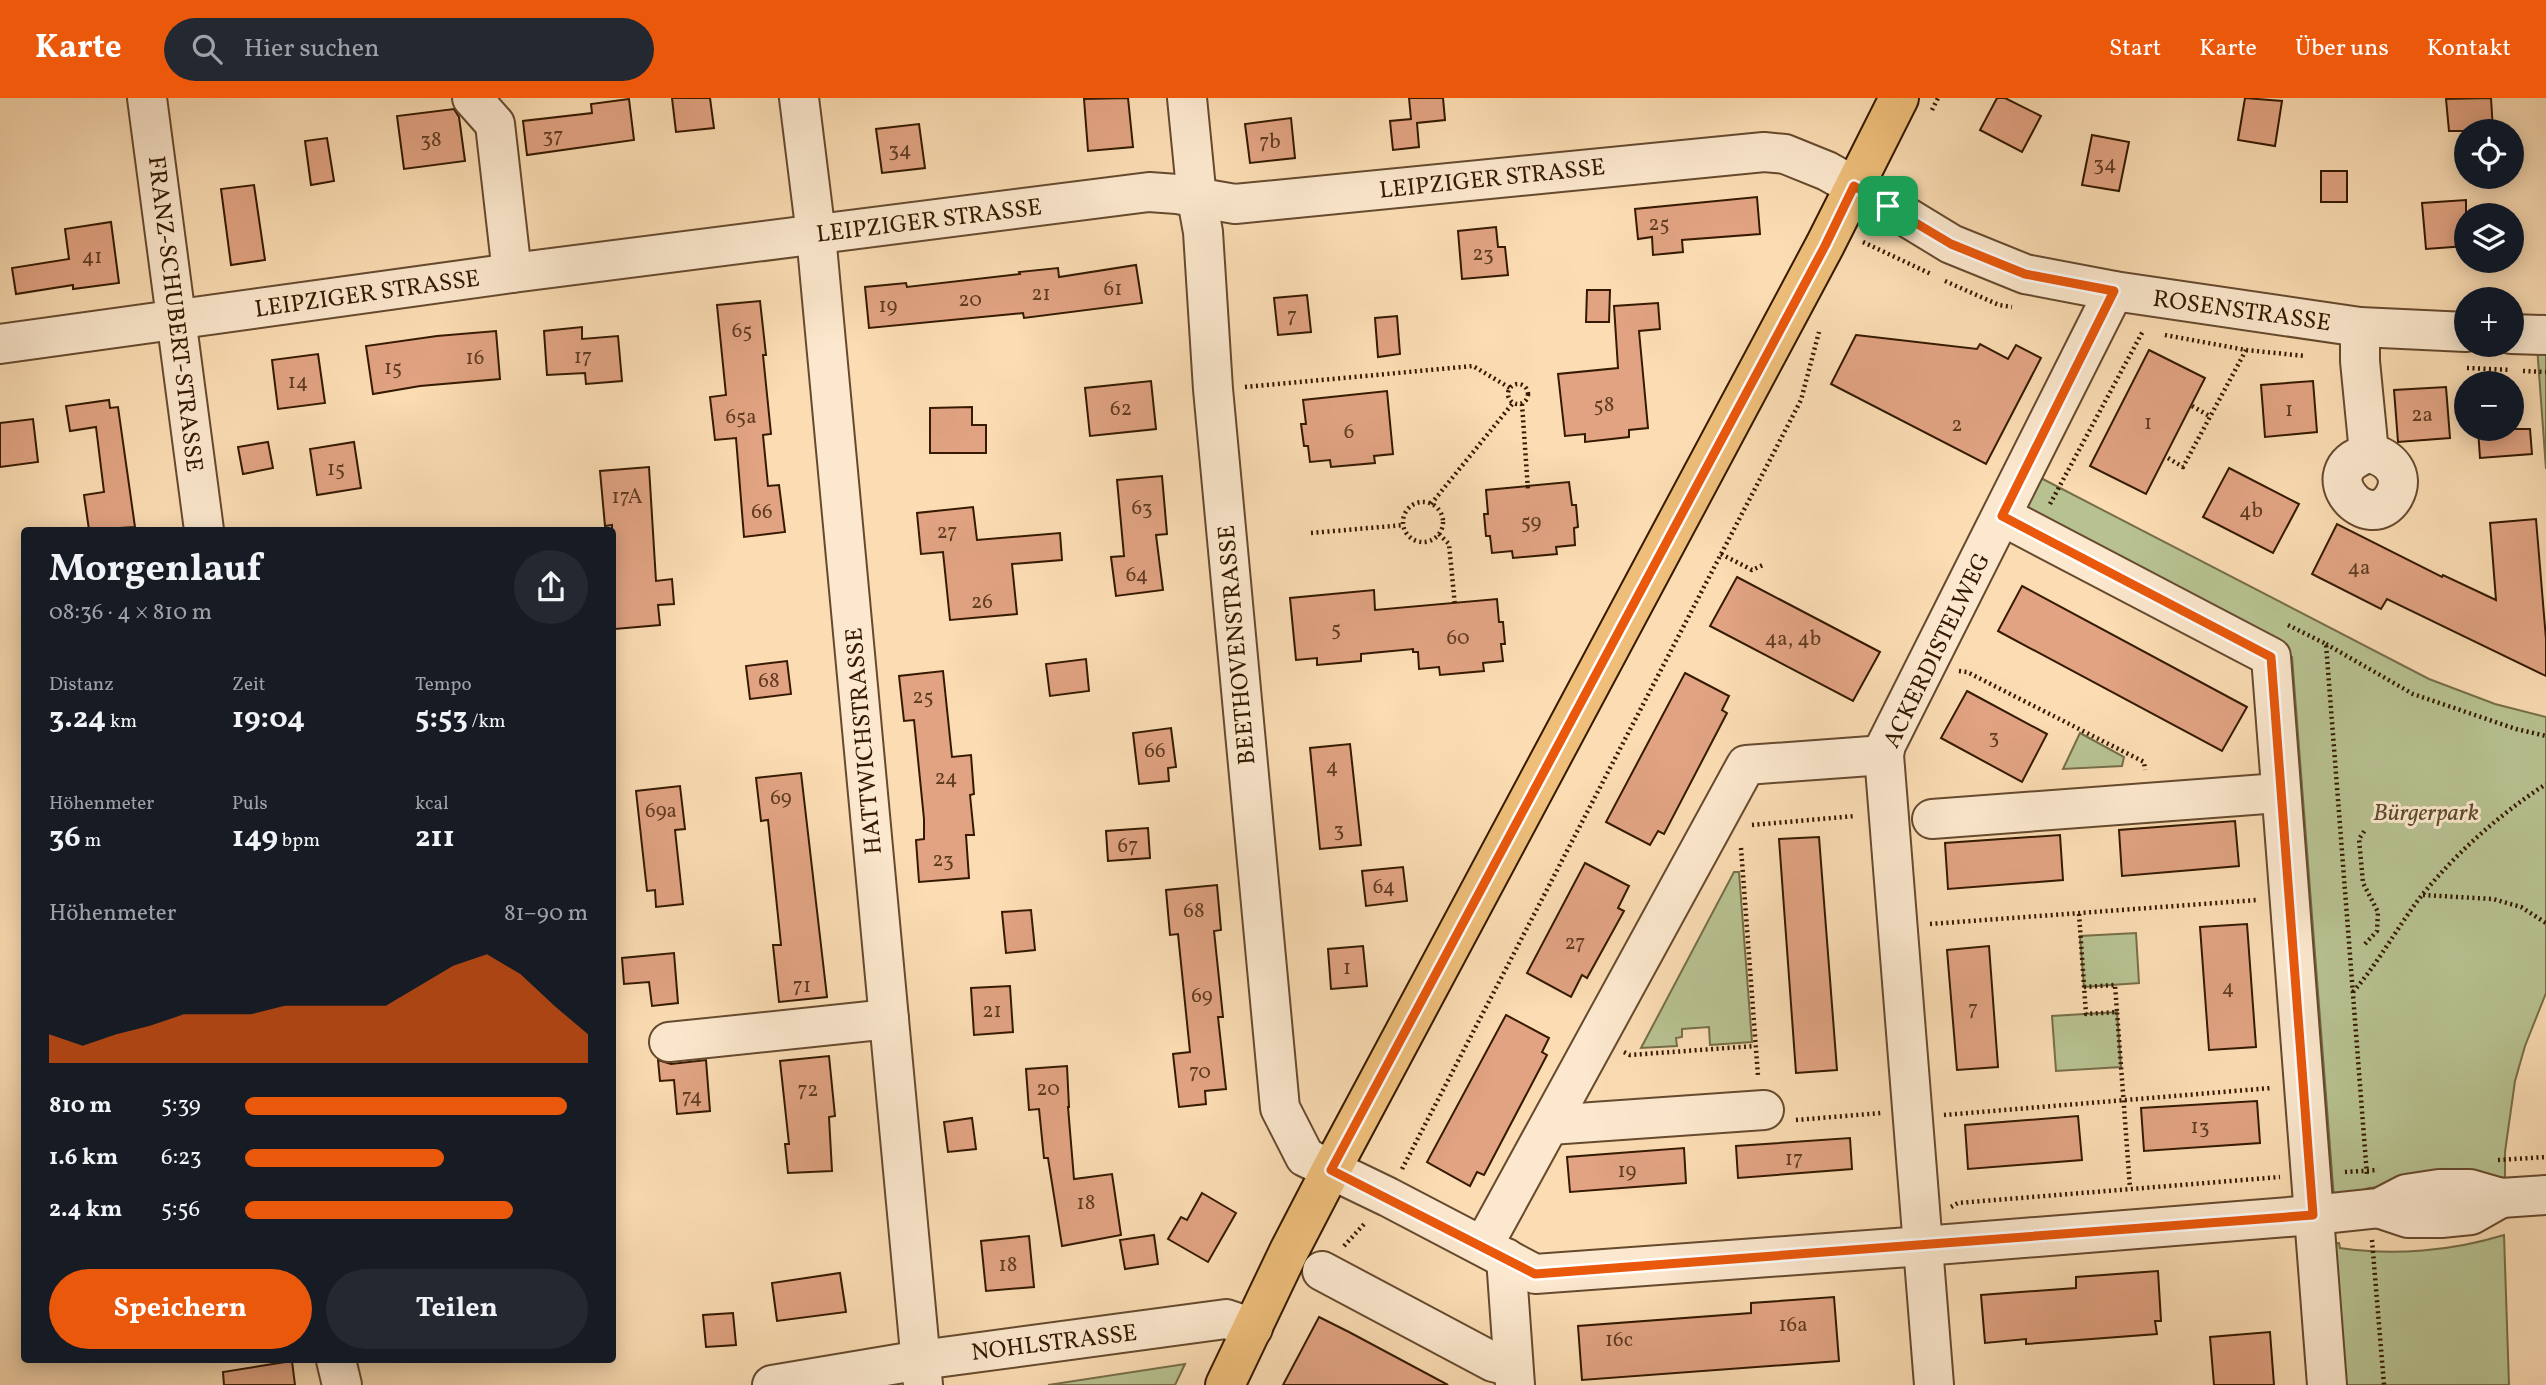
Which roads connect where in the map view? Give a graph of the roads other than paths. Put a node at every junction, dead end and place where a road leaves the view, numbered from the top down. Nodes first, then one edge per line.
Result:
1 (147, 98) edge
2 (472, 98) edge
3 (799, 98) edge
4 (1187, 98) edge
5 (1899, 98) edge
6 (1854, 186) junction
7 (1197, 199) junction
8 (816, 235) junction
9 (512, 274) junction
10 (2114, 291) junction
11 (178, 319) junction
12 (2360, 327) junction
13 (2454, 331) edge
14 (2524, 334) edge
15 (2546, 335) edge
16 (0, 344) edge
17 (2369, 453) dead end
18 (2002, 516) junction
19 (204, 527) edge
20 (1885, 755) junction
21 (2279, 793) junction
22 (1932, 819) dead end
23 (889, 1019) junction
24 (669, 1042) dead end
25 (1762, 1110) road end
26 (1550, 1125) junction
27 (1331, 1170) junction
28 (2546, 1195) edge
29 (2313, 1215) junction
30 (1921, 1229) junction
31 (1495, 1252) junction
32 (1322, 1271) dead end
33 (1253, 1328) junction
34 (337, 1363) edge
35 (922, 1372) edge
36 (1514, 1376) edge
37 (342, 1385) edge
38 (772, 1385) edge
39 (1225, 1385) edge
40 (1934, 1385) edge
41 (2328, 1385) edge

1 - 11 street, FRANZ-SCHUBERT-STRASSE
2 - 9 street
3 - 8 street, HATTWICHSTRASSE
4 - 7 street, BEETHOVENSTRASSE
5 - 6 main road
6 - 7 street, LEIPZIGER STRASSE
6 - 10 street, ROSENSTRASSE
6 - 27 main road
7 - 8 street, LEIPZIGER STRASSE
7 - 27 street, BEETHOVENSTRASSE
8 - 9 street, LEIPZIGER STRASSE
8 - 23 street, HATTWICHSTRASSE
9 - 11 street, LEIPZIGER STRASSE
10 - 12 street, ROSENSTRASSE
10 - 18 street, ACKERDISTELWEG
11 - 16 street, LEIPZIGER STRASSE
11 - 19 street, FRANZ-SCHUBERT-STRASSE
12 - 13 street, ROSENSTRASSE
12 - 17 street, ROSENSTRASSE
14 - 15 street
18 - 20 street, ACKERDISTELWEG
18 - 21 street
20 - 26 street
20 - 30 street, ACKERDISTELWEG
21 - 22 street
21 - 29 street
23 - 24 street
23 - 35 street, HATTWICHSTRASSE
25 - 26 street
26 - 31 street
27 - 31 street, BEETHOVENSTRASSE
27 - 33 main road
28 - 29 street, BEETHOVENSTRASSE
29 - 30 street, BEETHOVENSTRASSE
29 - 41 street
30 - 31 street, BEETHOVENSTRASSE
30 - 40 street, ACKERDISTELWEG
31 - 36 street
32 - 36 street
33 - 35 street, NOHLSTRASSE
33 - 39 main road
34 - 37 street
35 - 38 street, NOHLSTRASSE

